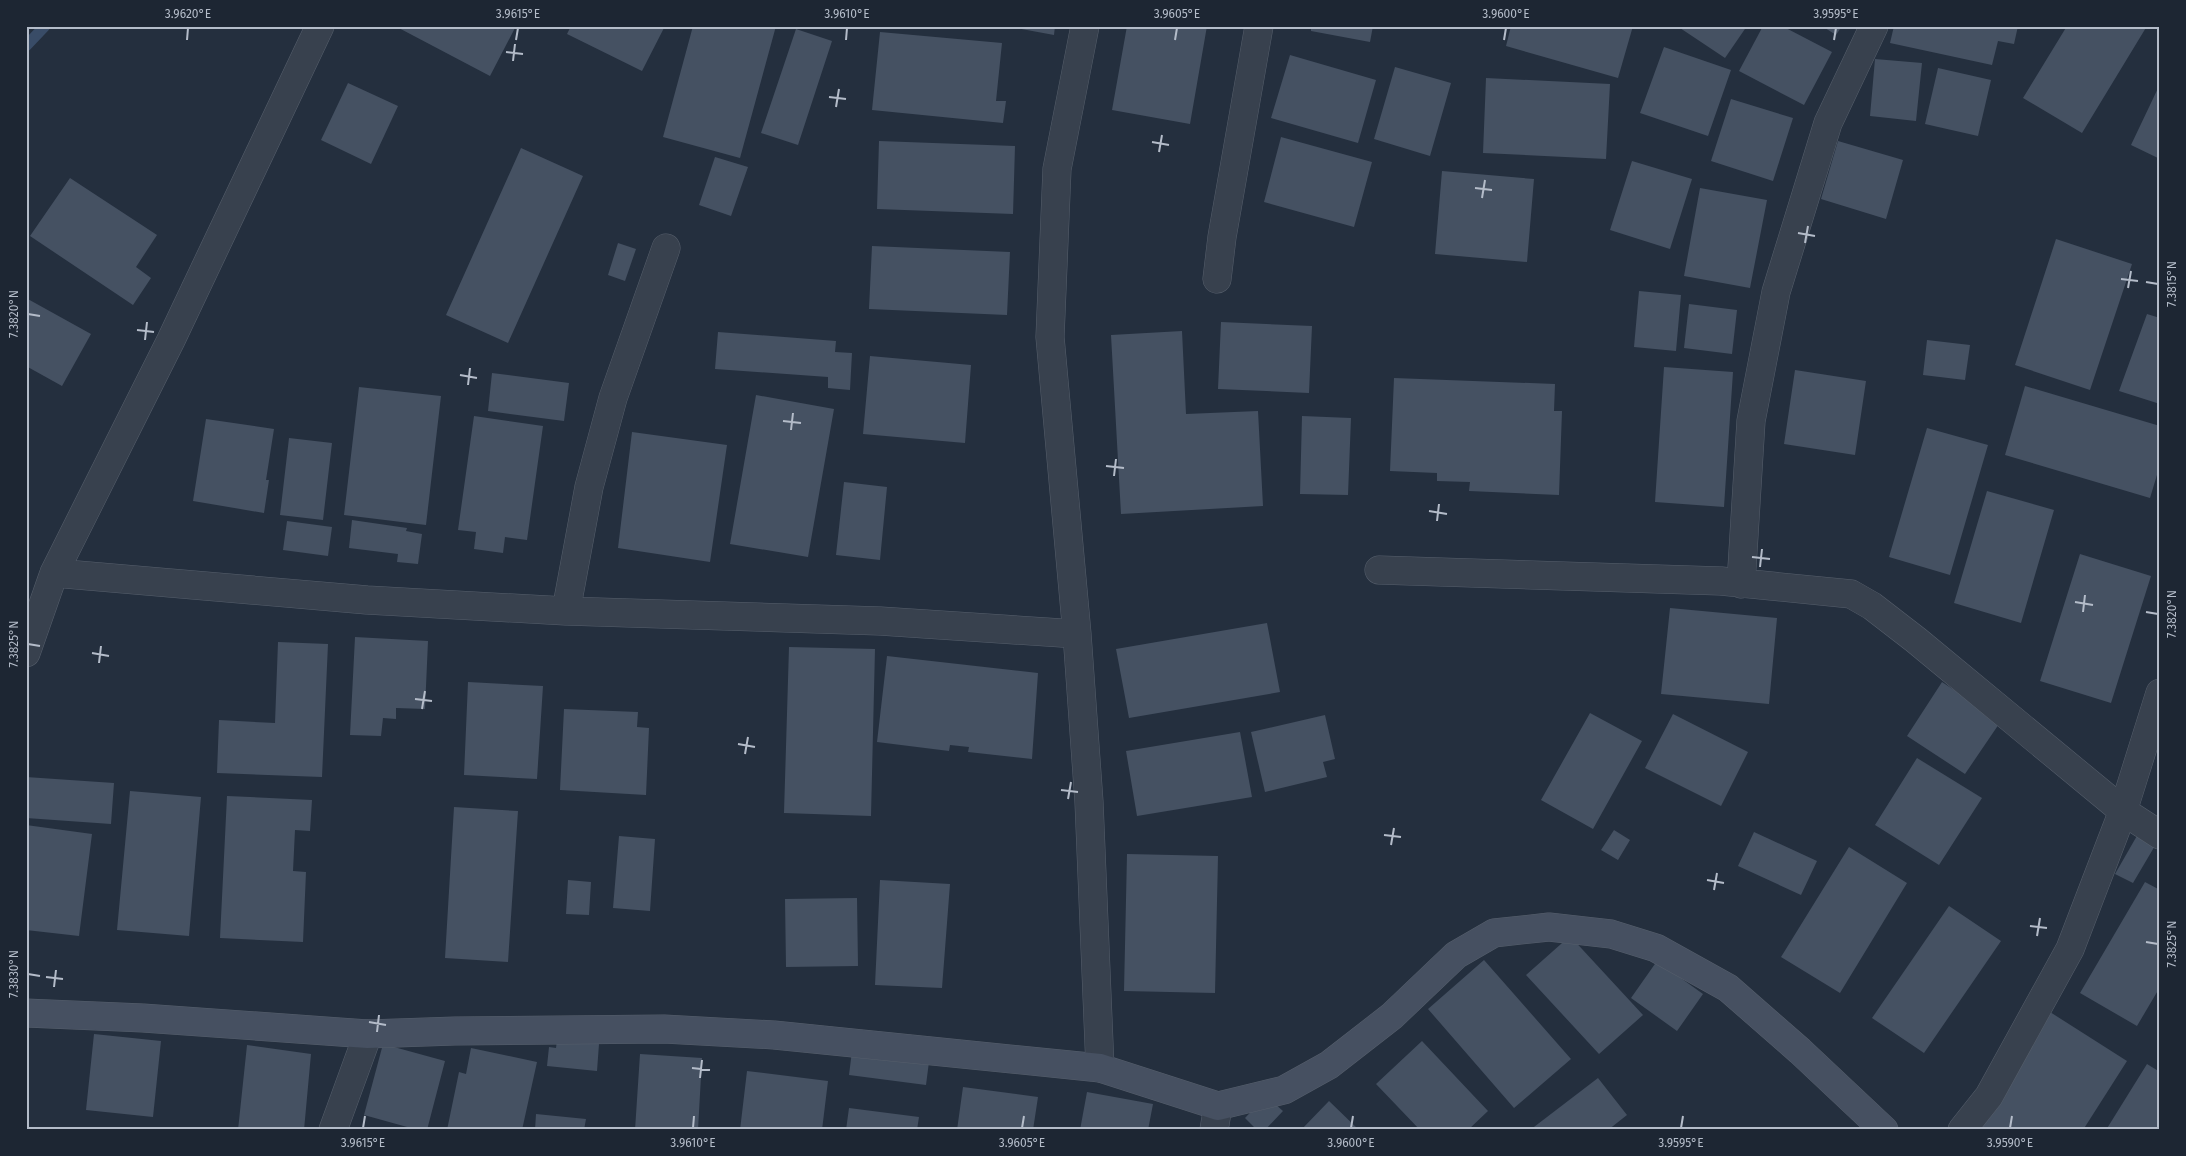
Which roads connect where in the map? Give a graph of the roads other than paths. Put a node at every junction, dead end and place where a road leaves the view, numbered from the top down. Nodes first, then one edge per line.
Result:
1 (320, 26) edge
2 (1085, 26) edge
3 (1259, 26) edge
4 (1874, 26) edge
5 (666, 248) dead end
6 (1216, 279) dead end
7 (1379, 570) dead end
8 (54, 573) junction
9 (1741, 584) junction
10 (566, 611) junction
11 (1077, 634) junction
12 (26, 653) edge
13 (2160, 693) edge
14 (2124, 811) junction
15 (2160, 835) edge
16 (26, 1013) edge
17 (368, 1034) junction
18 (1100, 1068) junction
19 (1216, 1118) edge
20 (333, 1130) edge
21 (1884, 1130) edge
22 (1962, 1130) edge

1 - 8 street
2 - 11 street
3 - 6 street
4 - 9 street
5 - 10 street
7 - 9 street
8 - 10 street
8 - 12 street
9 - 14 street
10 - 11 street
11 - 18 street
13 - 14 street
14 - 15 street
14 - 22 street
16 - 17 street
17 - 18 street
17 - 20 street
18 - 19 street
19 - 21 street

